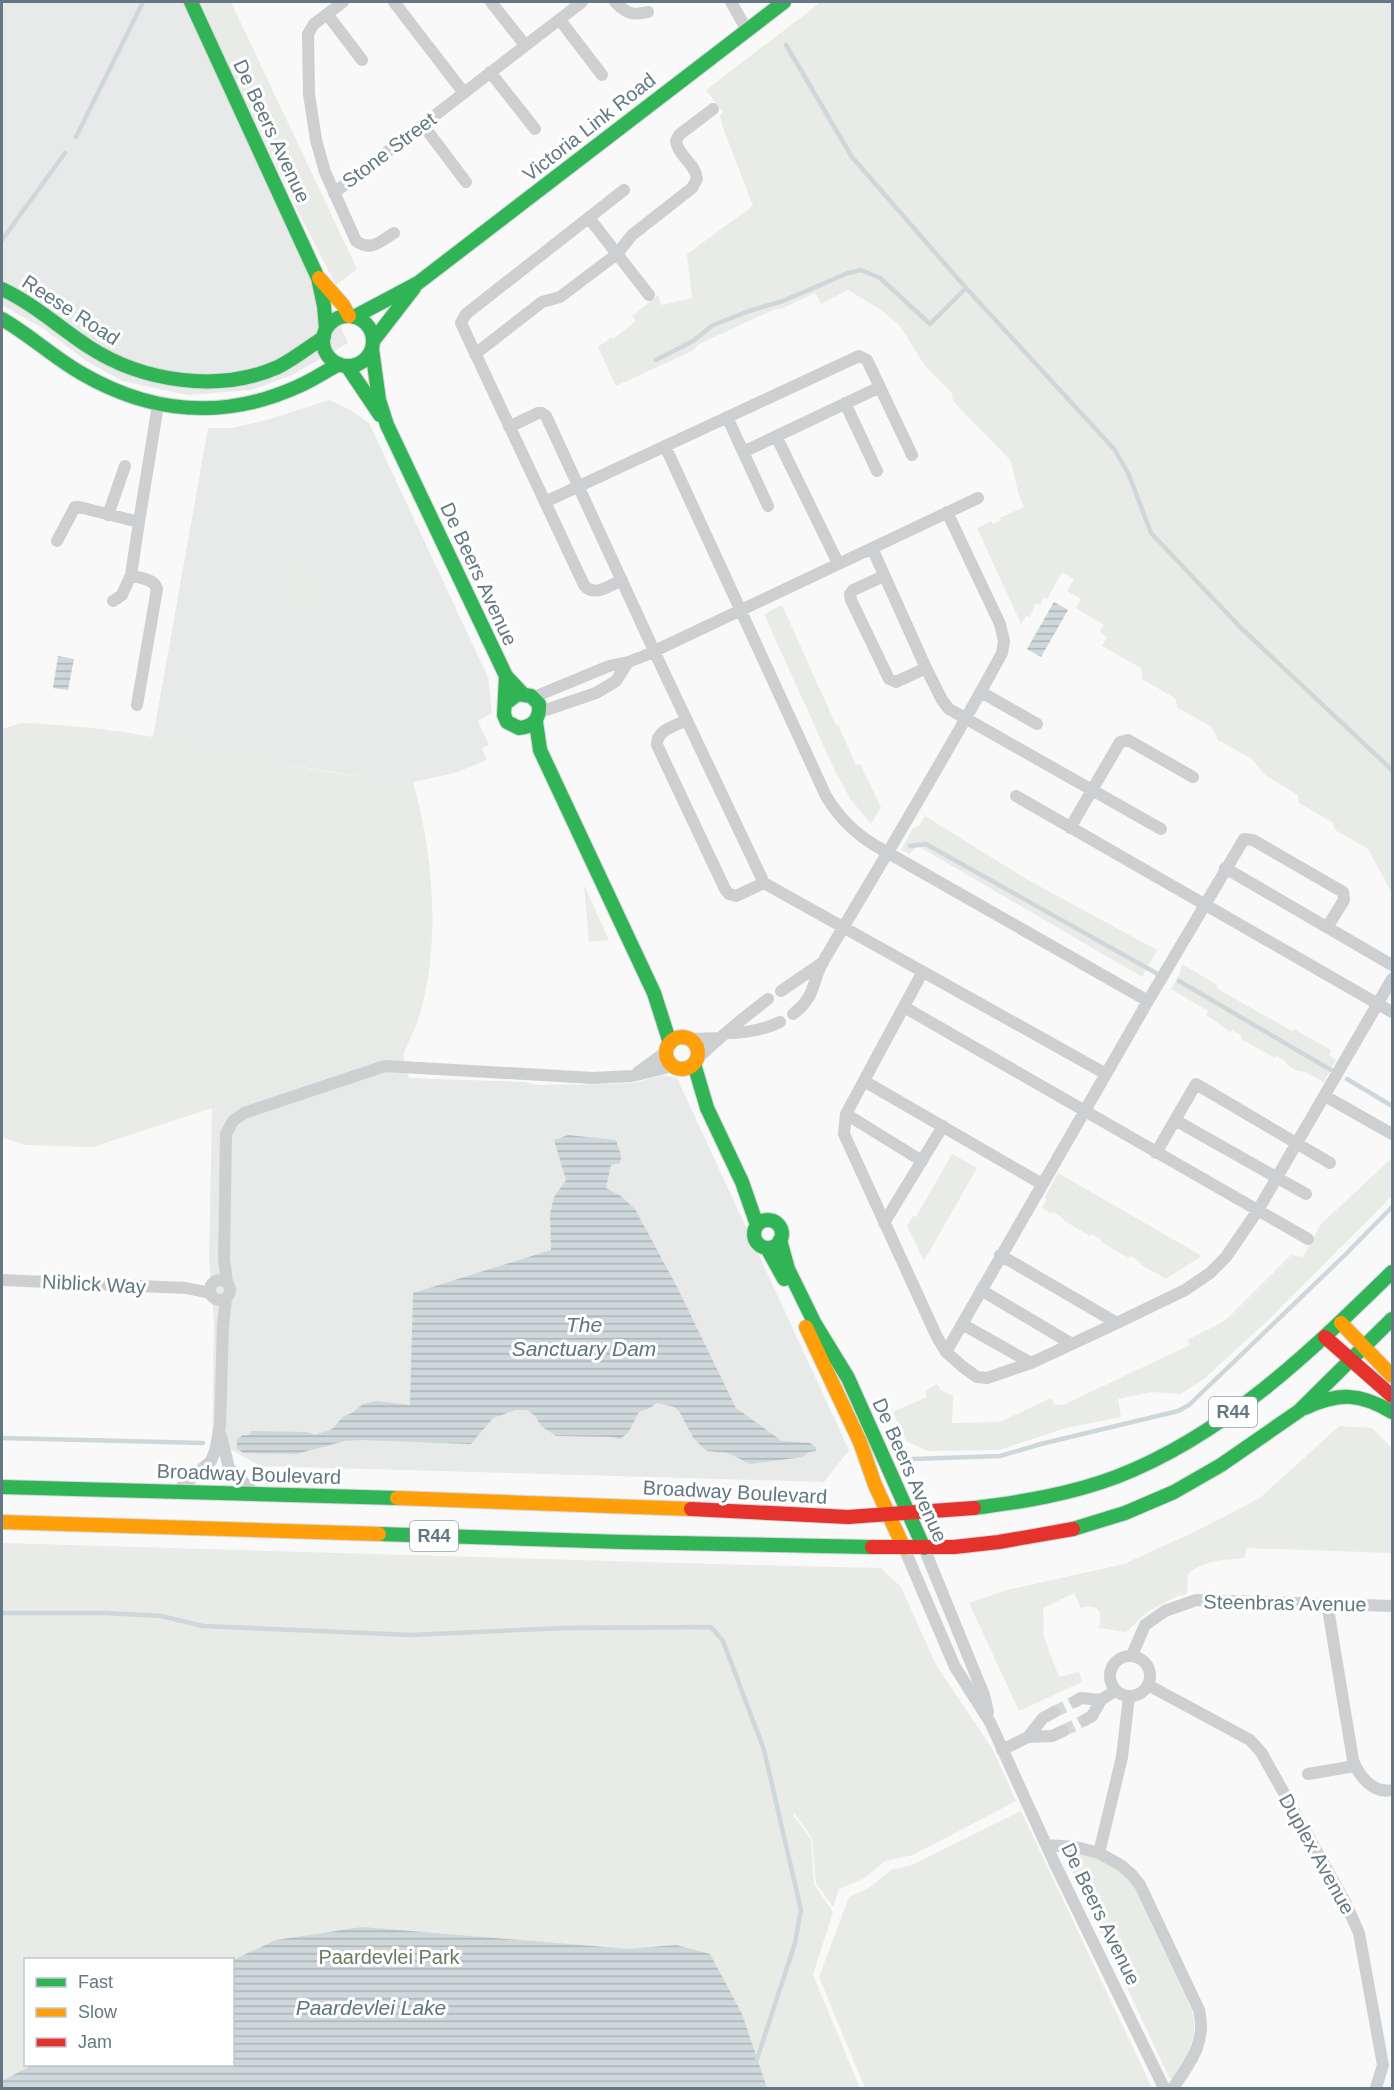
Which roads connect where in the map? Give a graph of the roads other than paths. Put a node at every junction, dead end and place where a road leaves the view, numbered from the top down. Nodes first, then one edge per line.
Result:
1 (191, 2) edge
2 (343, 2) edge
3 (394, 2) edge
4 (491, 2) edge
5 (582, 2) edge
6 (615, 2) edge
7 (731, 2) edge
8 (784, 2) edge
9 (648, 12) dead end
10 (327, 14) junction
11 (560, 20) junction
12 (747, 30) junction
13 (525, 45) junction
14 (362, 60) dead end
15 (490, 72) junction
16 (602, 75) dead end
17 (464, 93) junction
18 (713, 109) dead end
19 (423, 125) junction
20 (535, 129) dead end
21 (466, 182) dead end
22 (624, 190) dead end
23 (334, 193) junction
24 (589, 218) junction
25 (394, 232) dead end
26 (617, 254) junction
27 (318, 278) junction
28 (418, 283) junction
29 (2, 290) edge
30 (649, 295) dead end
31 (351, 317) junction
32 (2, 319) edge
33 (325, 333) junction
34 (372, 345) junction
35 (475, 354) junction
36 (343, 365) junction
37 (880, 387) junction
38 (845, 403) junction
39 (158, 405) junction
40 (727, 417) junction
41 (387, 425) junction
42 (509, 427) junction
43 (776, 436) junction
44 (665, 446) junction
45 (743, 452) junction
46 (912, 455) dead end
47 (125, 466) dead end
48 (877, 471) dead end
49 (578, 487) junction
50 (978, 498) dead end
51 (544, 502) junction
52 (768, 506) dead end
53 (947, 512) junction
54 (108, 515) junction
55 (139, 522) junction
56 (57, 541) dead end
57 (872, 548) junction
58 (838, 563) junction
59 (131, 574) junction
60 (884, 576) junction
61 (622, 580) junction
62 (113, 601) dead end
63 (741, 610) junction
64 (655, 650) junction
65 (628, 662) junction
66 (926, 668) junction
67 (506, 676) junction
68 (560, 687) junction
69 (981, 692) junction
70 (528, 695) junction
71 (567, 702) junction
72 (506, 703) junction
73 (137, 705) dead end
74 (538, 717) junction
75 (966, 719) junction
76 (687, 720) junction
77 (1037, 724) dead end
78 (521, 729) junction
79 (540, 750) junction
80 (1193, 777) dead end
81 (1092, 790) junction
82 (1016, 796) dead end
83 (1070, 828) junction
84 (1161, 829) dead end
85 (888, 853) junction
86 (1225, 868) junction
87 (764, 883) junction
88 (1205, 904) junction
89 (1328, 927) junction
90 (844, 929) junction
91 (822, 963) junction
92 (1392, 965) edge
93 (922, 973) junction
94 (1392, 980) edge
95 (781, 990) dead end
96 (654, 993) junction
97 (768, 999) dead end
98 (1148, 1001) junction
99 (1379, 1004) junction
100 (904, 1007) junction
101 (1392, 1012) edge
102 (793, 1014) dead end
103 (780, 1022) dead end
104 (723, 1035) junction
105 (689, 1039) junction
106 (669, 1047) junction
107 (696, 1061) junction
108 (676, 1067) junction
109 (1106, 1074) junction
110 (632, 1076) junction
111 (864, 1081) junction
112 (1324, 1096) junction
113 (707, 1108) junction
114 (1084, 1110) junction
115 (846, 1114) junction
116 (1175, 1120) junction
117 (943, 1126) junction
118 (1392, 1134) edge
119 (1298, 1143) junction
120 (1156, 1153) junction
121 (922, 1161) junction
122 (1330, 1163) dead end
123 (1277, 1178) junction
124 (1042, 1184) junction
125 (1306, 1194) dead end
126 (1258, 1210) junction
127 (764, 1222) junction
128 (884, 1223) junction
129 (1308, 1239) dead end
130 (780, 1240) junction
131 (767, 1248) junction
132 (1000, 1255) junction
133 (1392, 1272) edge
134 (2, 1280) edge
135 (217, 1290) junction
136 (981, 1290) junction
137 (1392, 1319) edge
138 (1117, 1323) junction
139 (1341, 1323) junction
140 (962, 1324) junction
141 (1325, 1337) junction
142 (1072, 1344) junction
143 (1362, 1346) junction
144 (946, 1352) junction
145 (1350, 1358) junction
146 (1031, 1363) junction
147 (1392, 1376) edge
148 (1392, 1396) edge
149 (1299, 1411) junction
150 (1392, 1412) edge
151 (219, 1426) junction
152 (2, 1487) edge
153 (177, 1491) junction
154 (256, 1494) junction
155 (909, 1514) junction
156 (888, 1515) junction
157 (2, 1522) edge
158 (904, 1548) junction
159 (924, 1548) junction
160 (1326, 1603) junction
161 (1392, 1605) edge
162 (1132, 1655) junction
163 (1148, 1685) junction
164 (1116, 1690) junction
165 (1128, 1696) junction
166 (1101, 1700) junction
167 (1076, 1701) tunnel mouth
168 (1054, 1712) tunnel mouth
169 (1085, 1720) tunnel mouth
170 (990, 1722) junction
171 (1063, 1731) tunnel mouth
172 (1028, 1737) junction
173 (1002, 1750) junction
174 (1355, 1766) junction
175 (1308, 1774) dead end
176 (1392, 1790) edge
177 (1046, 1845) junction
178 (1099, 1853) junction
179 (1164, 2088) edge
180 (1173, 2088) edge
181 (1376, 2088) edge

1 - 27 street, De Beers Avenue
2 - 10 street, Stone Street
3 - 17 street
4 - 13 street
5 - 11 street, Stone Street
6 - 9 street
7 - 12 street
8 - 12 street, Victoria Link Road
10 - 14 street
10 - 23 street, Stone Street
11 - 13 street, Stone Street
11 - 16 street
12 - 28 street, Victoria Link Road
13 - 15 street, Stone Street
15 - 17 street, Stone Street
15 - 20 street
17 - 19 street, Stone Street
18 - 26 street
19 - 21 street
19 - 23 street, Stone Street
22 - 24 street
23 - 25 street
24 - 26 street
24 - 35 street
26 - 30 street
26 - 35 street
27 - 31 street, De Beers Avenue
27 - 33 street, De Beers Avenue
28 - 31 street, Victoria Link Road
28 - 34 street, Victoria Link Road
29 - 33 street, Reese Road
31 - 33 street
31 - 34 street
32 - 39 street
33 - 36 street
34 - 36 street
34 - 41 street, De Beers Avenue
35 - 42 street
36 - 39 street
36 - 41 street, De Beers Avenue
37 - 38 street
37 - 40 street
37 - 46 street
38 - 43 street
38 - 48 street
39 - 55 street
40 - 44 street
40 - 45 street
41 - 67 street, De Beers Avenue
42 - 49 street
42 - 51 street
43 - 45 street
43 - 58 street
44 - 49 street
44 - 63 street
45 - 52 street
47 - 54 street
49 - 51 street
49 - 61 street
50 - 53 street
51 - 61 street
53 - 57 street
53 - 69 street
54 - 55 street
54 - 56 street
55 - 59 street
57 - 58 street
57 - 60 street
58 - 63 street
59 - 62 street
59 - 73 street
60 - 66 street
60 - 66 street
61 - 64 street
63 - 64 street
63 - 85 street
64 - 65 street
64 - 76 street
65 - 68 street
65 - 71 street
66 - 75 street
67 - 70 street, De Beers Avenue
67 - 72 street, De Beers Avenue
68 - 70 street
68 - 71 street
69 - 75 street
69 - 77 street
70 - 72 street
70 - 74 street
71 - 74 street
72 - 78 street
74 - 78 street
74 - 79 street
75 - 81 street
75 - 85 street
76 - 87 street
76 - 87 street
78 - 79 street
79 - 96 street
80 - 81 street
81 - 83 street
81 - 84 street
82 - 83 street
83 - 88 street
85 - 90 street
85 - 98 street
86 - 88 street
86 - 89 street
86 - 89 street
87 - 90 street
88 - 98 street
88 - 99 street
89 - 92 street
90 - 91 street
90 - 93 street
91 - 95 street
91 - 102 street
93 - 100 street
93 - 109 street
94 - 99 street
96 - 105 street
96 - 106 street
97 - 104 street
98 - 109 street
99 - 101 street
99 - 112 street
100 - 111 street
100 - 114 street
103 - 104 street
104 - 105 street
104 - 107 street
105 - 106 street
105 - 107 street
106 - 108 street
106 - 110 street
107 - 108 street
107 - 113 street
108 - 110 street
108 - 113 street
109 - 114 street
110 - 135 street
111 - 115 street
111 - 117 street
112 - 118 street
112 - 119 street
113 - 127 street
114 - 120 street
114 - 124 street
115 - 121 street
115 - 128 street
116 - 119 street
116 - 120 street
116 - 123 street
117 - 121 street
117 - 124 street
119 - 122 street
119 - 123 street
120 - 126 street
121 - 128 street
123 - 125 street
123 - 126 street
124 - 132 street
126 - 129 street
126 - 138 street
127 - 130 street
127 - 131 street
128 - 144 street
130 - 131 street
130 - 155 street, De Beers Avenue
131 - 156 street, De Beers Avenue
132 - 136 street
132 - 138 street
133 - 139 street, Broadway Boulevard / R44
134 - 135 street, Niblick Way
135 - 151 street
136 - 140 street
136 - 142 street
137 - 143 street, R44
138 - 142 street
139 - 141 street, Broadway Boulevard / R44
139 - 143 street
140 - 144 street
140 - 146 street
141 - 145 street
141 - 155 street, Broadway Boulevard / R44
142 - 146 street
143 - 145 street, R44
143 - 147 street
144 - 146 street
145 - 148 street
145 - 149 street, R44
149 - 150 street
149 - 159 street, R44
151 - 153 street
151 - 154 street
152 - 153 street, Broadway Boulevard / R44
153 - 154 street, Broadway Boulevard / R44
154 - 156 street, Broadway Boulevard / R44
155 - 156 street, Broadway Boulevard / R44
155 - 159 street, De Beers Avenue
156 - 158 street, De Beers Avenue
157 - 158 street, R44
158 - 159 street, R44
158 - 170 street, De Beers Avenue
159 - 170 street, De Beers Avenue
160 - 161 street, Steenbras Avenue
160 - 162 street, Steenbras Avenue
160 - 174 street
162 - 163 street
162 - 164 street
163 - 165 street
163 - 181 street, Duplex Avenue
164 - 165 street
164 - 166 street
165 - 178 street
166 - 167 street
166 - 169 street
168 - 172 street
170 - 173 street, De Beers Avenue
171 - 172 street
172 - 173 street
173 - 177 street, De Beers Avenue
174 - 175 street
174 - 176 street
177 - 178 street
177 - 179 street, De Beers Avenue
178 - 180 street

